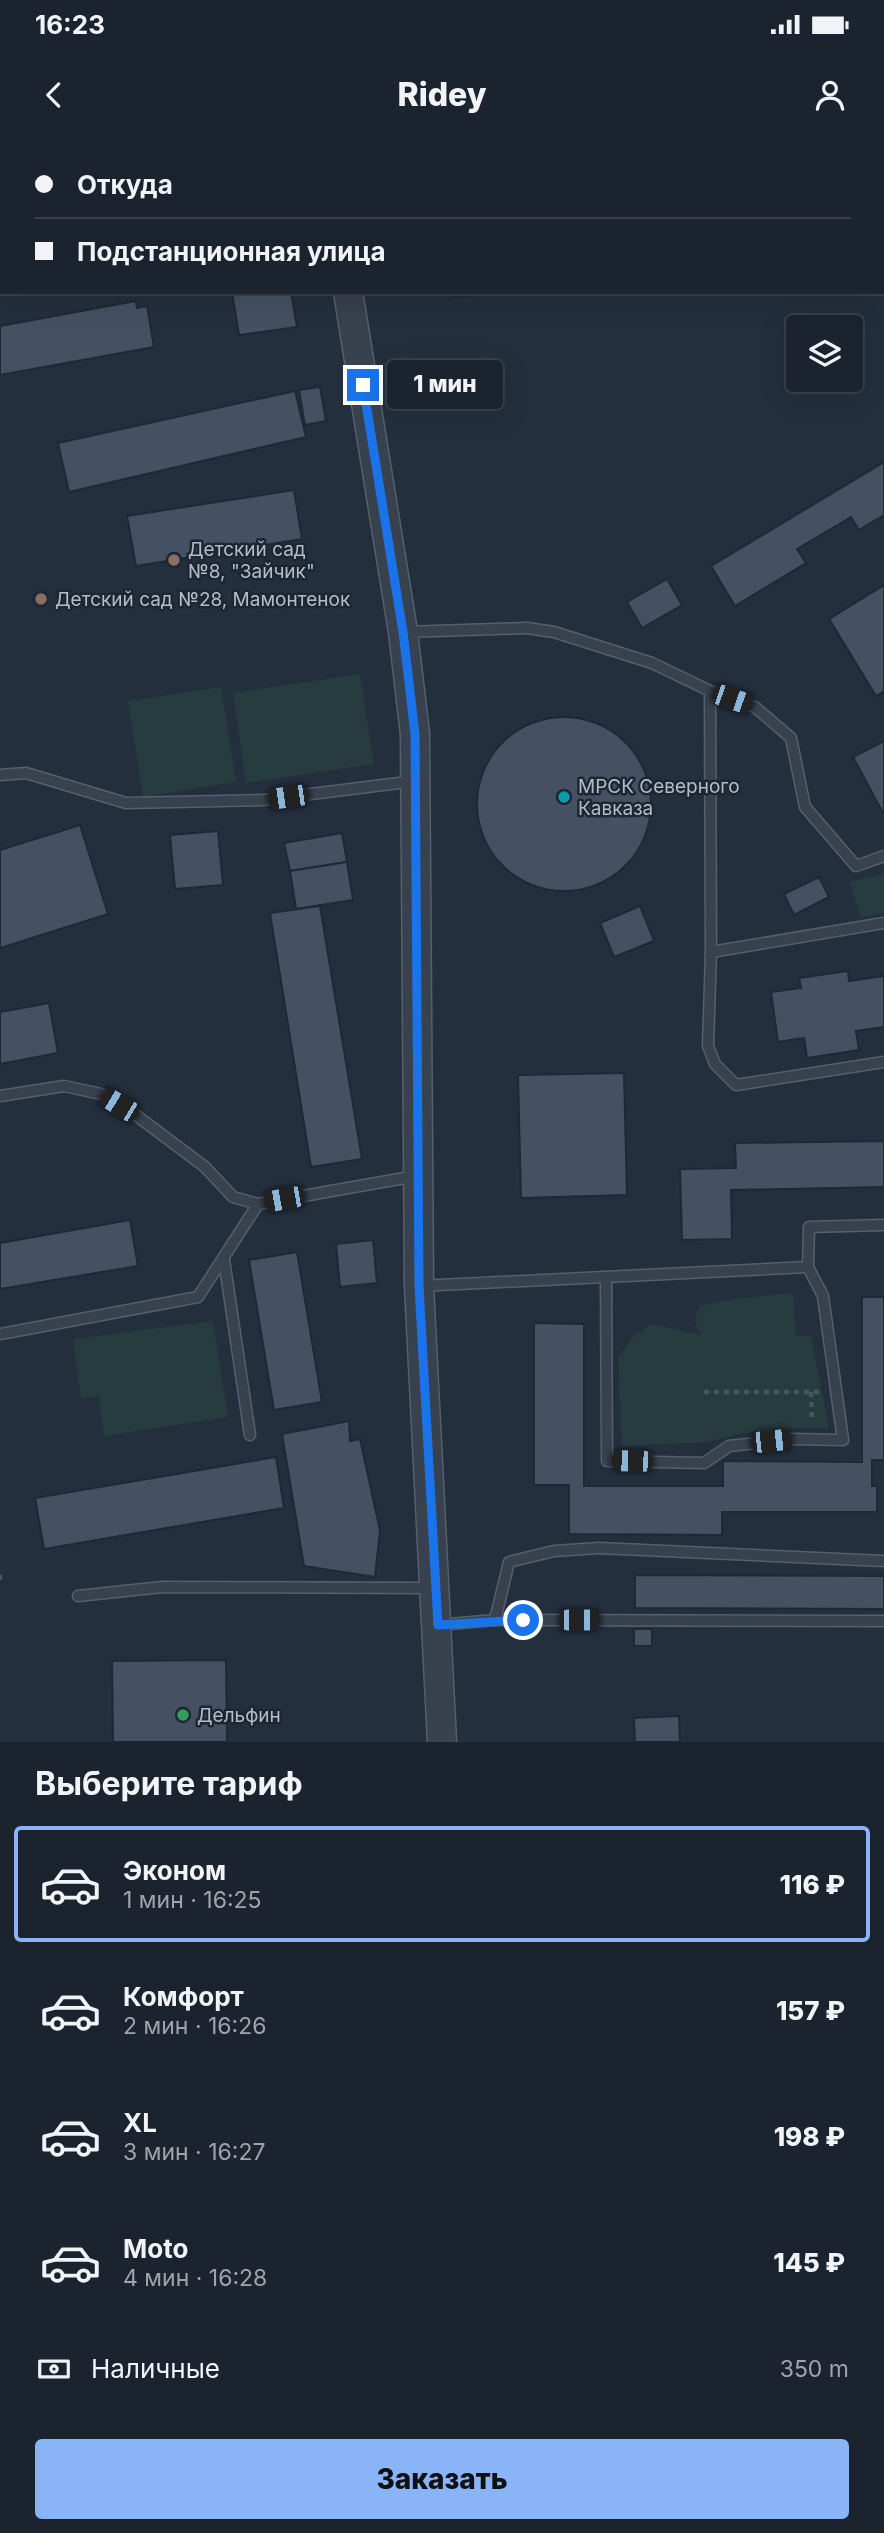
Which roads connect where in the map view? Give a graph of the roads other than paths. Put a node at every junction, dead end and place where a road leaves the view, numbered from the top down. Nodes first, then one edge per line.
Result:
1 (348, 294) edge
2 (403, 632) junction
3 (710, 691) junction
4 (0, 775) edge
5 (416, 781) junction
6 (884, 856) edge
7 (884, 923) edge
8 (710, 953) junction
9 (884, 1062) edge
10 (0, 1096) edge
11 (419, 1175) junction
12 (258, 1204) junction
13 (884, 1225) edge
14 (224, 1260) junction
15 (808, 1267) junction
16 (606, 1277) junction
17 (419, 1286) junction
18 (0, 1334) edge
19 (250, 1435) dead end
20 (884, 1561) edge
21 (436, 1588) junction
22 (78, 1595) dead end
23 (495, 1620) junction
24 (884, 1620) edge
25 (438, 1625) junction
26 (442, 1742) edge

1 - 2 street
2 - 3 lane
2 - 5 street
3 - 6 lane
3 - 8 lane
4 - 5 lane
5 - 11 street
7 - 8 lane
8 - 9 lane
10 - 12 lane
11 - 12 lane
11 - 17 street
12 - 14 lane
13 - 15 lane
14 - 18 lane
14 - 19 lane
15 - 16 lane
15 - 16 lane
16 - 17 lane
17 - 21 street
20 - 23 lane
21 - 22 lane
21 - 25 street
23 - 24 lane
23 - 25 lane
25 - 26 street

